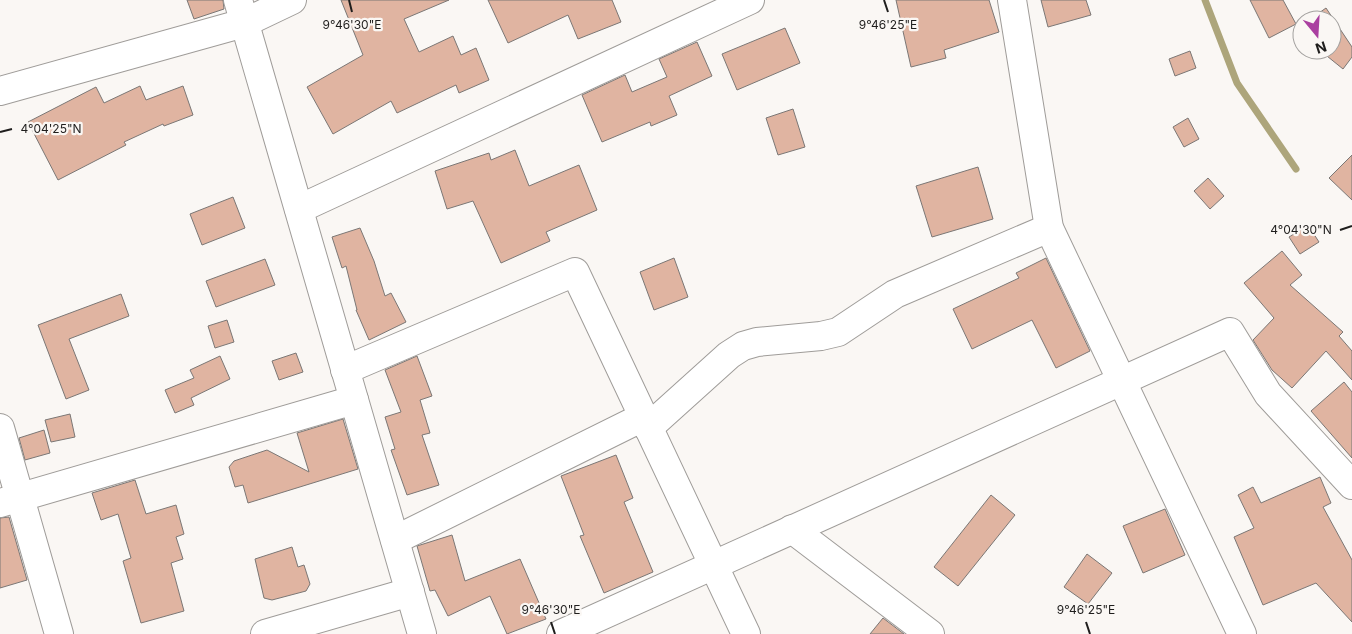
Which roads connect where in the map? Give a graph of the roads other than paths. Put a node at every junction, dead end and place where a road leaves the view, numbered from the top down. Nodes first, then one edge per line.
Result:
1 (292, 0) edge
2 (750, 0) edge
3 (1012, 0) edge
4 (241, 12) edge
5 (0, 91) edge
6 (299, 209) junction
7 (1049, 228) junction
8 (345, 370) junction
9 (1121, 381) junction
10 (354, 400) junction
11 (646, 422) junction
12 (0, 428) edge
13 (1352, 485) edge
14 (10, 500) edge
15 (792, 529) junction
16 (395, 540) junction
17 (713, 565) junction
18 (410, 592) junction
19 (59, 634) edge
20 (265, 634) edge
21 (422, 634) edge
22 (561, 634) edge
23 (746, 634) edge
24 (930, 634) edge
25 (1242, 634) edge

1 - 4 street
2 - 6 street
3 - 7 street
4 - 5 street
4 - 6 street
6 - 8 street
7 - 9 street
7 - 11 street
8 - 10 street
8 - 11 street
9 - 13 street
9 - 15 street
9 - 25 street
10 - 14 street
10 - 16 street
11 - 16 street
11 - 17 street
12 - 14 street
14 - 19 street
15 - 17 street
15 - 24 street
16 - 18 street
17 - 22 street
17 - 23 street
18 - 20 street
18 - 21 street

